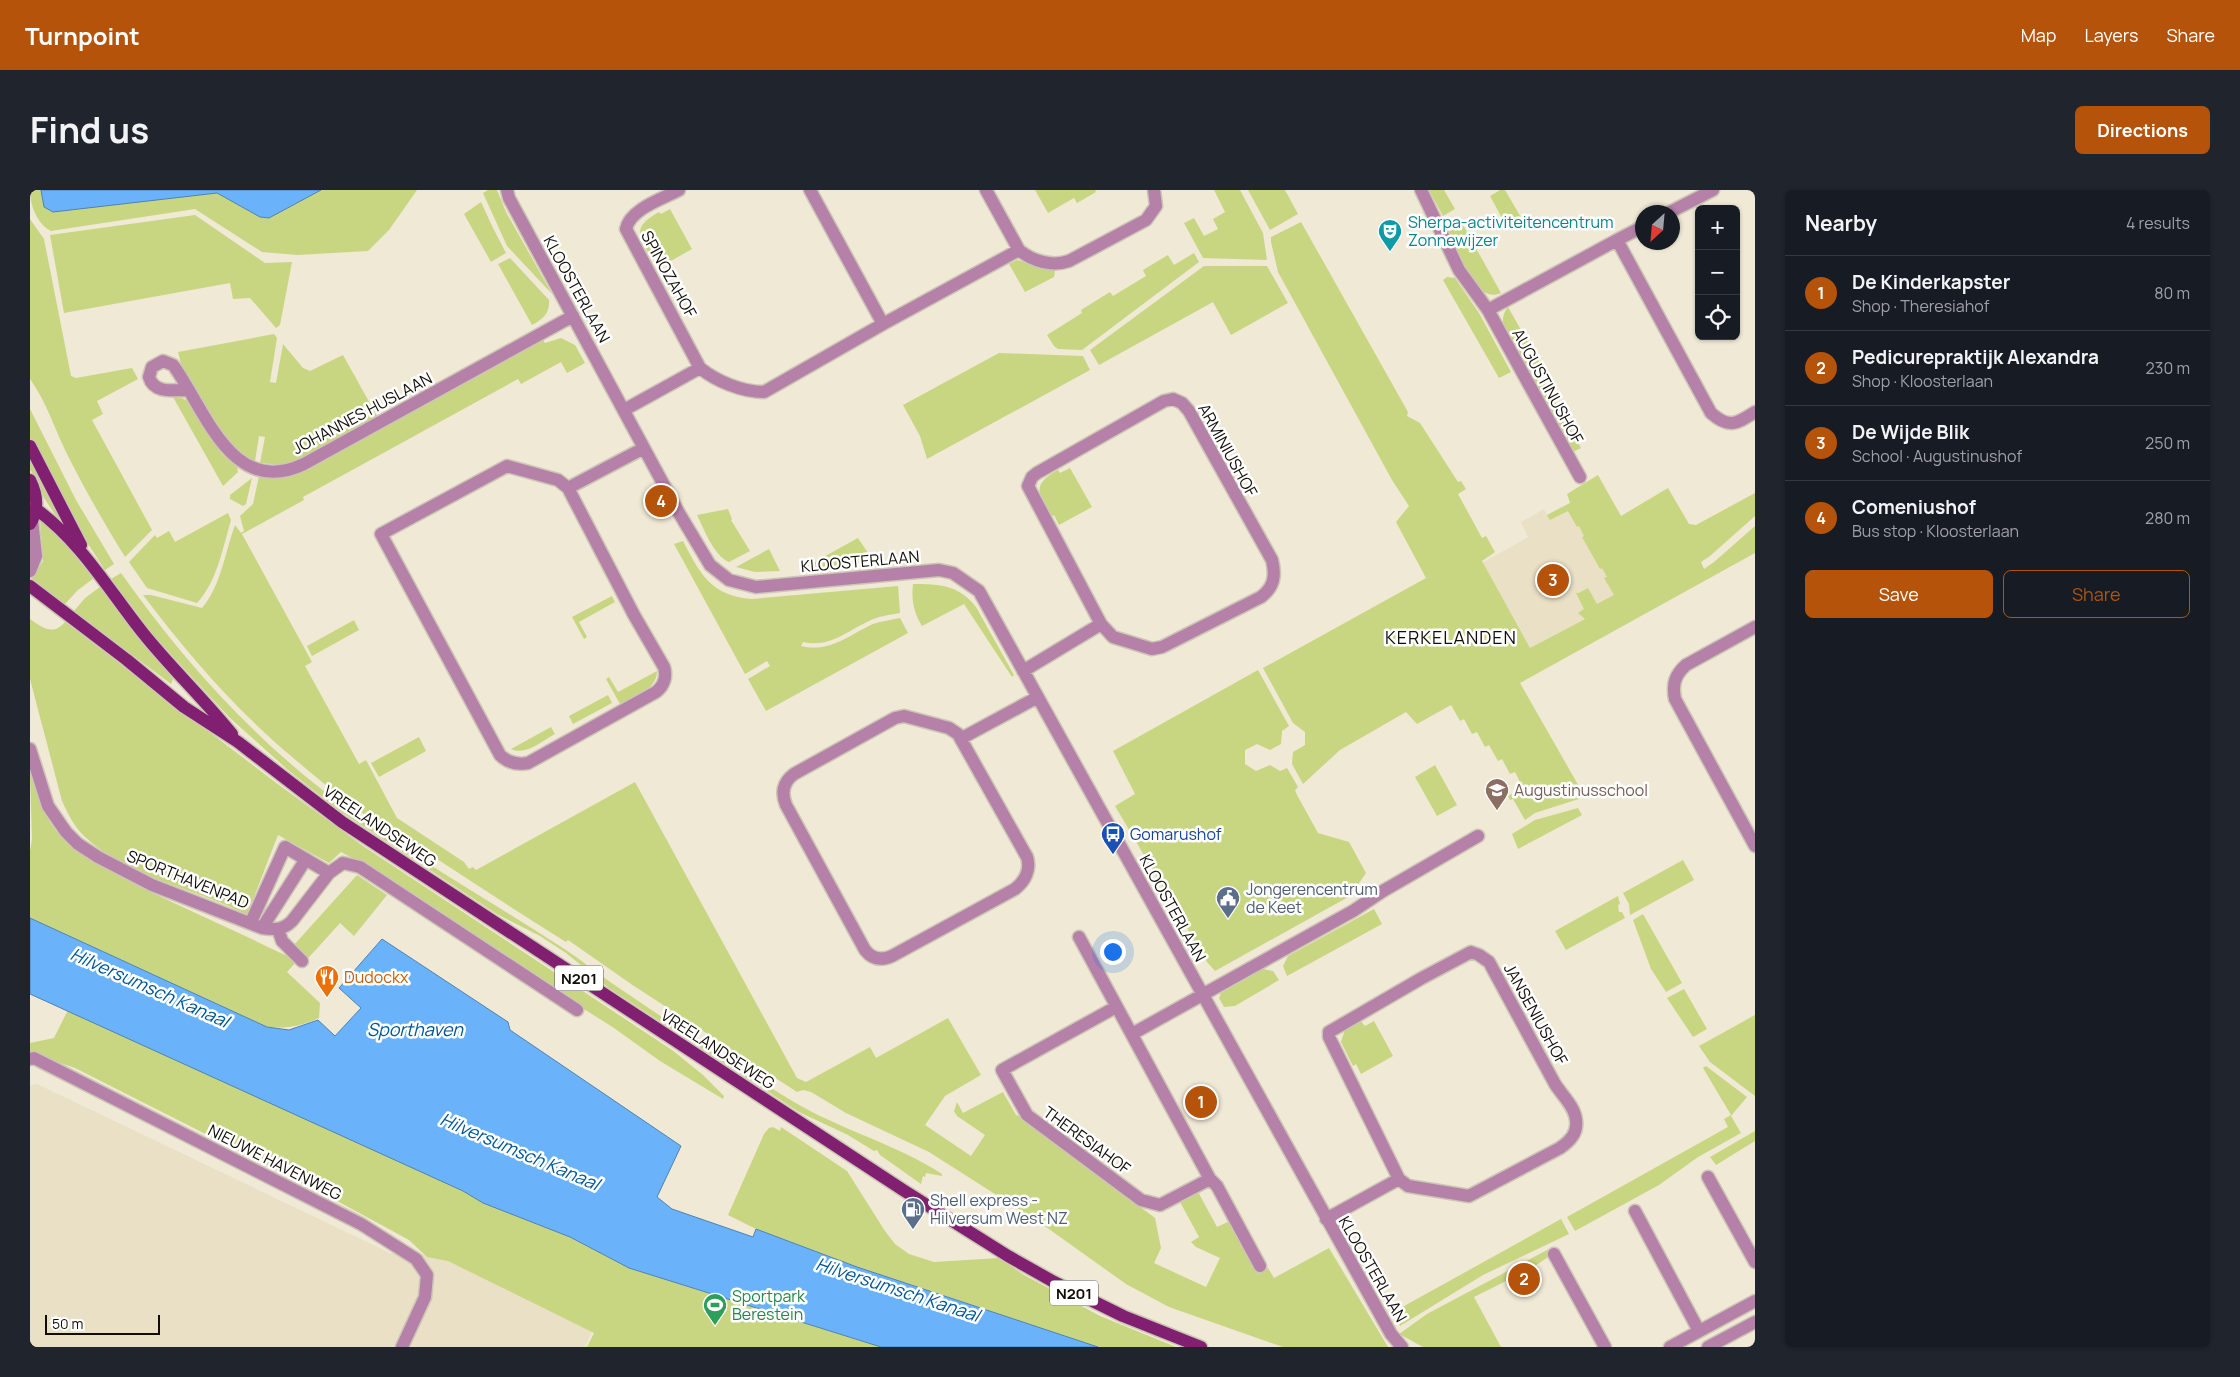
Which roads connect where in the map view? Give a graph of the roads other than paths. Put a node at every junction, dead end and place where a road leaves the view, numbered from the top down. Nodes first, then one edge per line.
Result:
1 (507, 190) edge
2 (679, 190) edge
3 (810, 190) edge
4 (986, 190) edge
5 (1154, 190) edge
6 (1421, 190) edge
7 (1713, 190) edge
8 (1680, 207) edge
9 (1635, 231) edge
10 (1617, 240) junction
11 (1019, 250) junction
12 (1488, 310) junction
13 (573, 316) junction
14 (883, 324) junction
15 (700, 368) junction
16 (188, 390) dead end
17 (624, 410) junction
18 (1755, 412) edge
19 (30, 446) edge
20 (644, 448) junction
21 (1580, 477) dead end
22 (30, 480) edge
23 (568, 488) junction
24 (33, 518) edge
25 (85, 554) junction
26 (30, 571) edge
27 (30, 586) edge
28 (1101, 624) junction
29 (1755, 627) edge
30 (1024, 670) junction
31 (1038, 697) junction
32 (962, 738) junction
33 (238, 742) junction
34 (30, 749) edge
35 (1478, 836) dead end
36 (1755, 846) edge
37 (306, 859) junction
38 (329, 873) junction
39 (251, 922) junction
40 (262, 928) junction
41 (278, 929) junction
42 (1079, 937) dead end
43 (302, 961) dead end
44 (1202, 995) junction
45 (1116, 1007) junction
46 (577, 1010) dead end
47 (1132, 1034) junction
48 (30, 1059) edge
49 (1708, 1177) dead end
50 (1210, 1178) junction
51 (1399, 1179) junction
52 (1635, 1210) dead end
53 (1326, 1219) junction
54 (1554, 1254) dead end
55 (1755, 1262) edge
56 (1260, 1266) dead end
57 (1750, 1303) edge
58 (1755, 1322) edge
59 (1699, 1331) junction
60 (402, 1347) edge
61 (1201, 1347) edge
62 (1402, 1347) edge
63 (1605, 1347) edge
64 (1670, 1347) edge
65 (1708, 1347) edge

1 - 13 street, KLOOSTERLAAN
2 - 15 street, SPINOZAHOF
3 - 14 street
4 - 11 street
5 - 11 street
6 - 12 street, AUGUSTINUSHOF
7 - 8 street
9 - 10 street
10 - 12 street
10 - 18 street
11 - 14 street, SPINOZAHOF
12 - 21 street, AUGUSTINUSHOF
13 - 16 street, JOHANNES HUSLAAN
13 - 17 street, KLOOSTERLAAN
14 - 15 street, SPINOZAHOF
15 - 17 street
17 - 20 street, KLOOSTERLAAN
19 - 25 main road
20 - 23 street
20 - 30 street, KLOOSTERLAAN
22 - 24 main road
23 - 23 street
24 - 25 main road, VREELANDSEWEG
24 - 26 street
25 - 33 main road, VREELANDSEWEG
27 - 33 main road, VREELANDSEWEG
28 - 28 street, ARMINIUSHOF
28 - 30 street
29 - 36 street
30 - 31 street, KLOOSTERLAAN
31 - 32 street
31 - 44 street, KLOOSTERLAAN
32 - 32 street
33 - 61 main road, VREELANDSEWEG / N201
34 - 39 street, SPORTHAVENPAD
35 - 44 street
37 - 38 street, SPORTHAVENPAD
37 - 39 street, SPORTHAVENPAD
37 - 40 street
38 - 41 street
38 - 46 street
39 - 40 street, SPORTHAVENPAD
40 - 41 street, SPORTHAVENPAD
41 - 43 street
42 - 45 street
44 - 47 street
44 - 53 street, KLOOSTERLAAN
45 - 47 street
45 - 50 street, THERESIAHOF
47 - 50 street
48 - 60 street, NIEUWE HAVENWEG
49 - 55 street
50 - 56 street
51 - 51 street, JANSENIUSHOF
51 - 53 street
52 - 59 street
53 - 62 street, KLOOSTERLAAN
54 - 63 street
57 - 58 street
57 - 59 street
58 - 65 street
59 - 64 street

